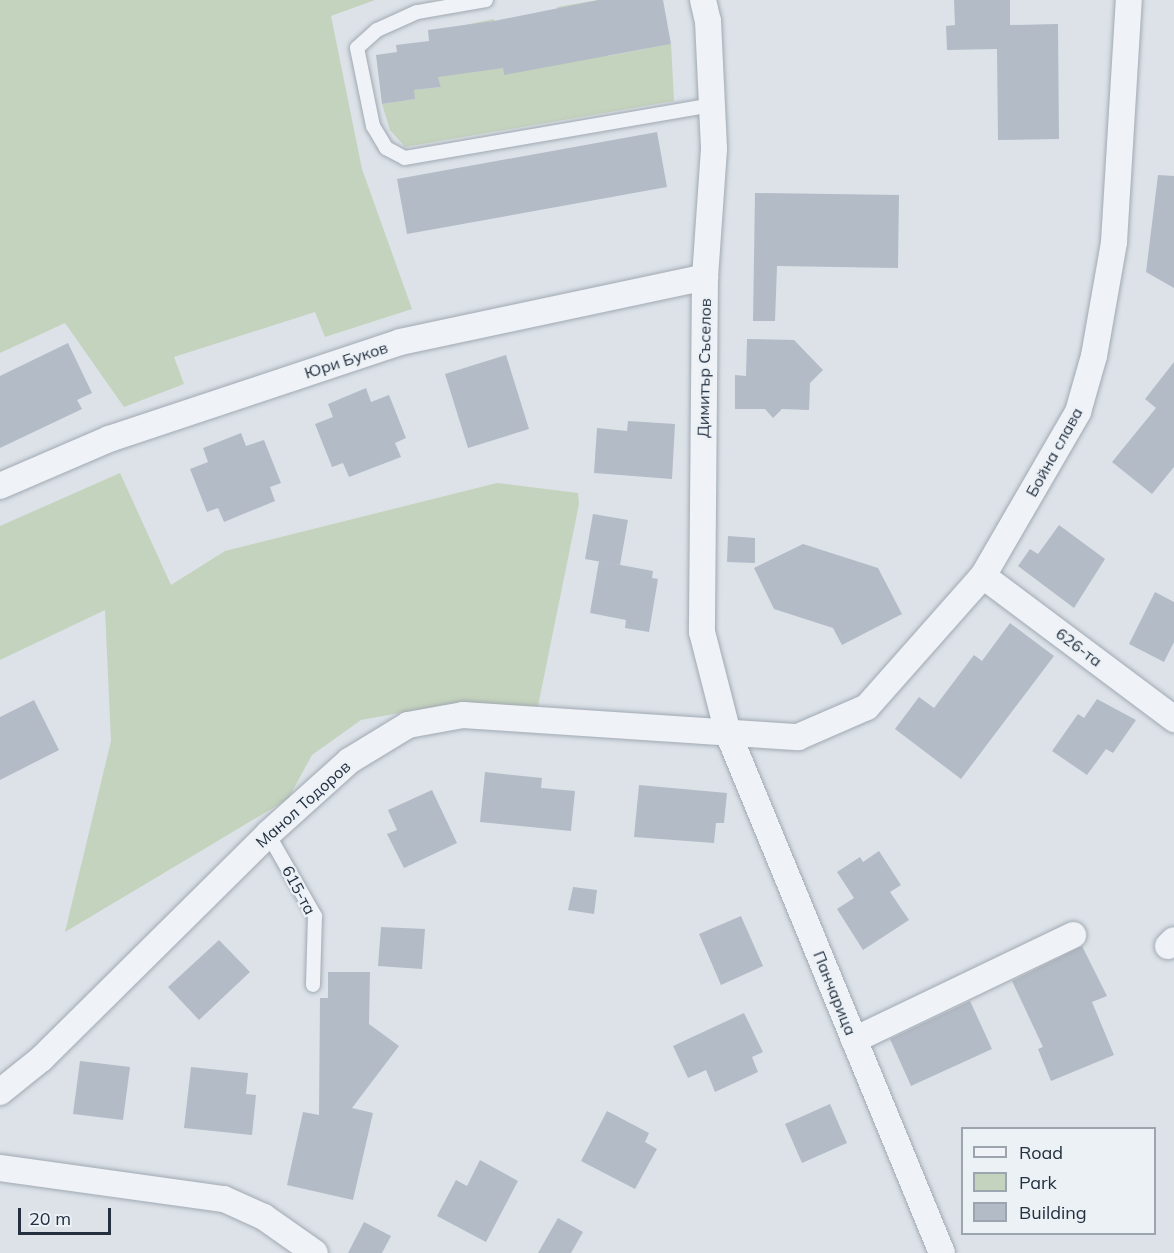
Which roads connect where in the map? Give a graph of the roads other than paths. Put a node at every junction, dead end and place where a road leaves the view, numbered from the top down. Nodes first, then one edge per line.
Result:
1 (486, 0) edge
2 (703, 0) edge
3 (1129, 0) edge
4 (713, 105) junction
5 (705, 278) junction
6 (0, 486) edge
7 (983, 576) junction
8 (1174, 719) edge
9 (728, 733) junction
10 (268, 834) junction
11 (1073, 935) dead end
12 (313, 985) dead end
13 (854, 1040) junction
14 (0, 1092) edge
15 (0, 1168) edge
16 (314, 1253) edge
17 (942, 1253) edge

1 - 4 lane
2 - 4 street, Димитър Съселов
3 - 7 street, Бойна слава
4 - 5 street, Димитър Съселов
5 - 6 street, Юри Буков
5 - 9 street, Димитър Съселов
7 - 8 street, 626-та
7 - 9 street, Бойна слава
9 - 10 street, Манол Тодоров
9 - 13 street, Панчарица
10 - 12 lane, 615-та
10 - 14 street, Манол Тодоров
11 - 13 street
13 - 17 street, Панчарица
15 - 16 street

